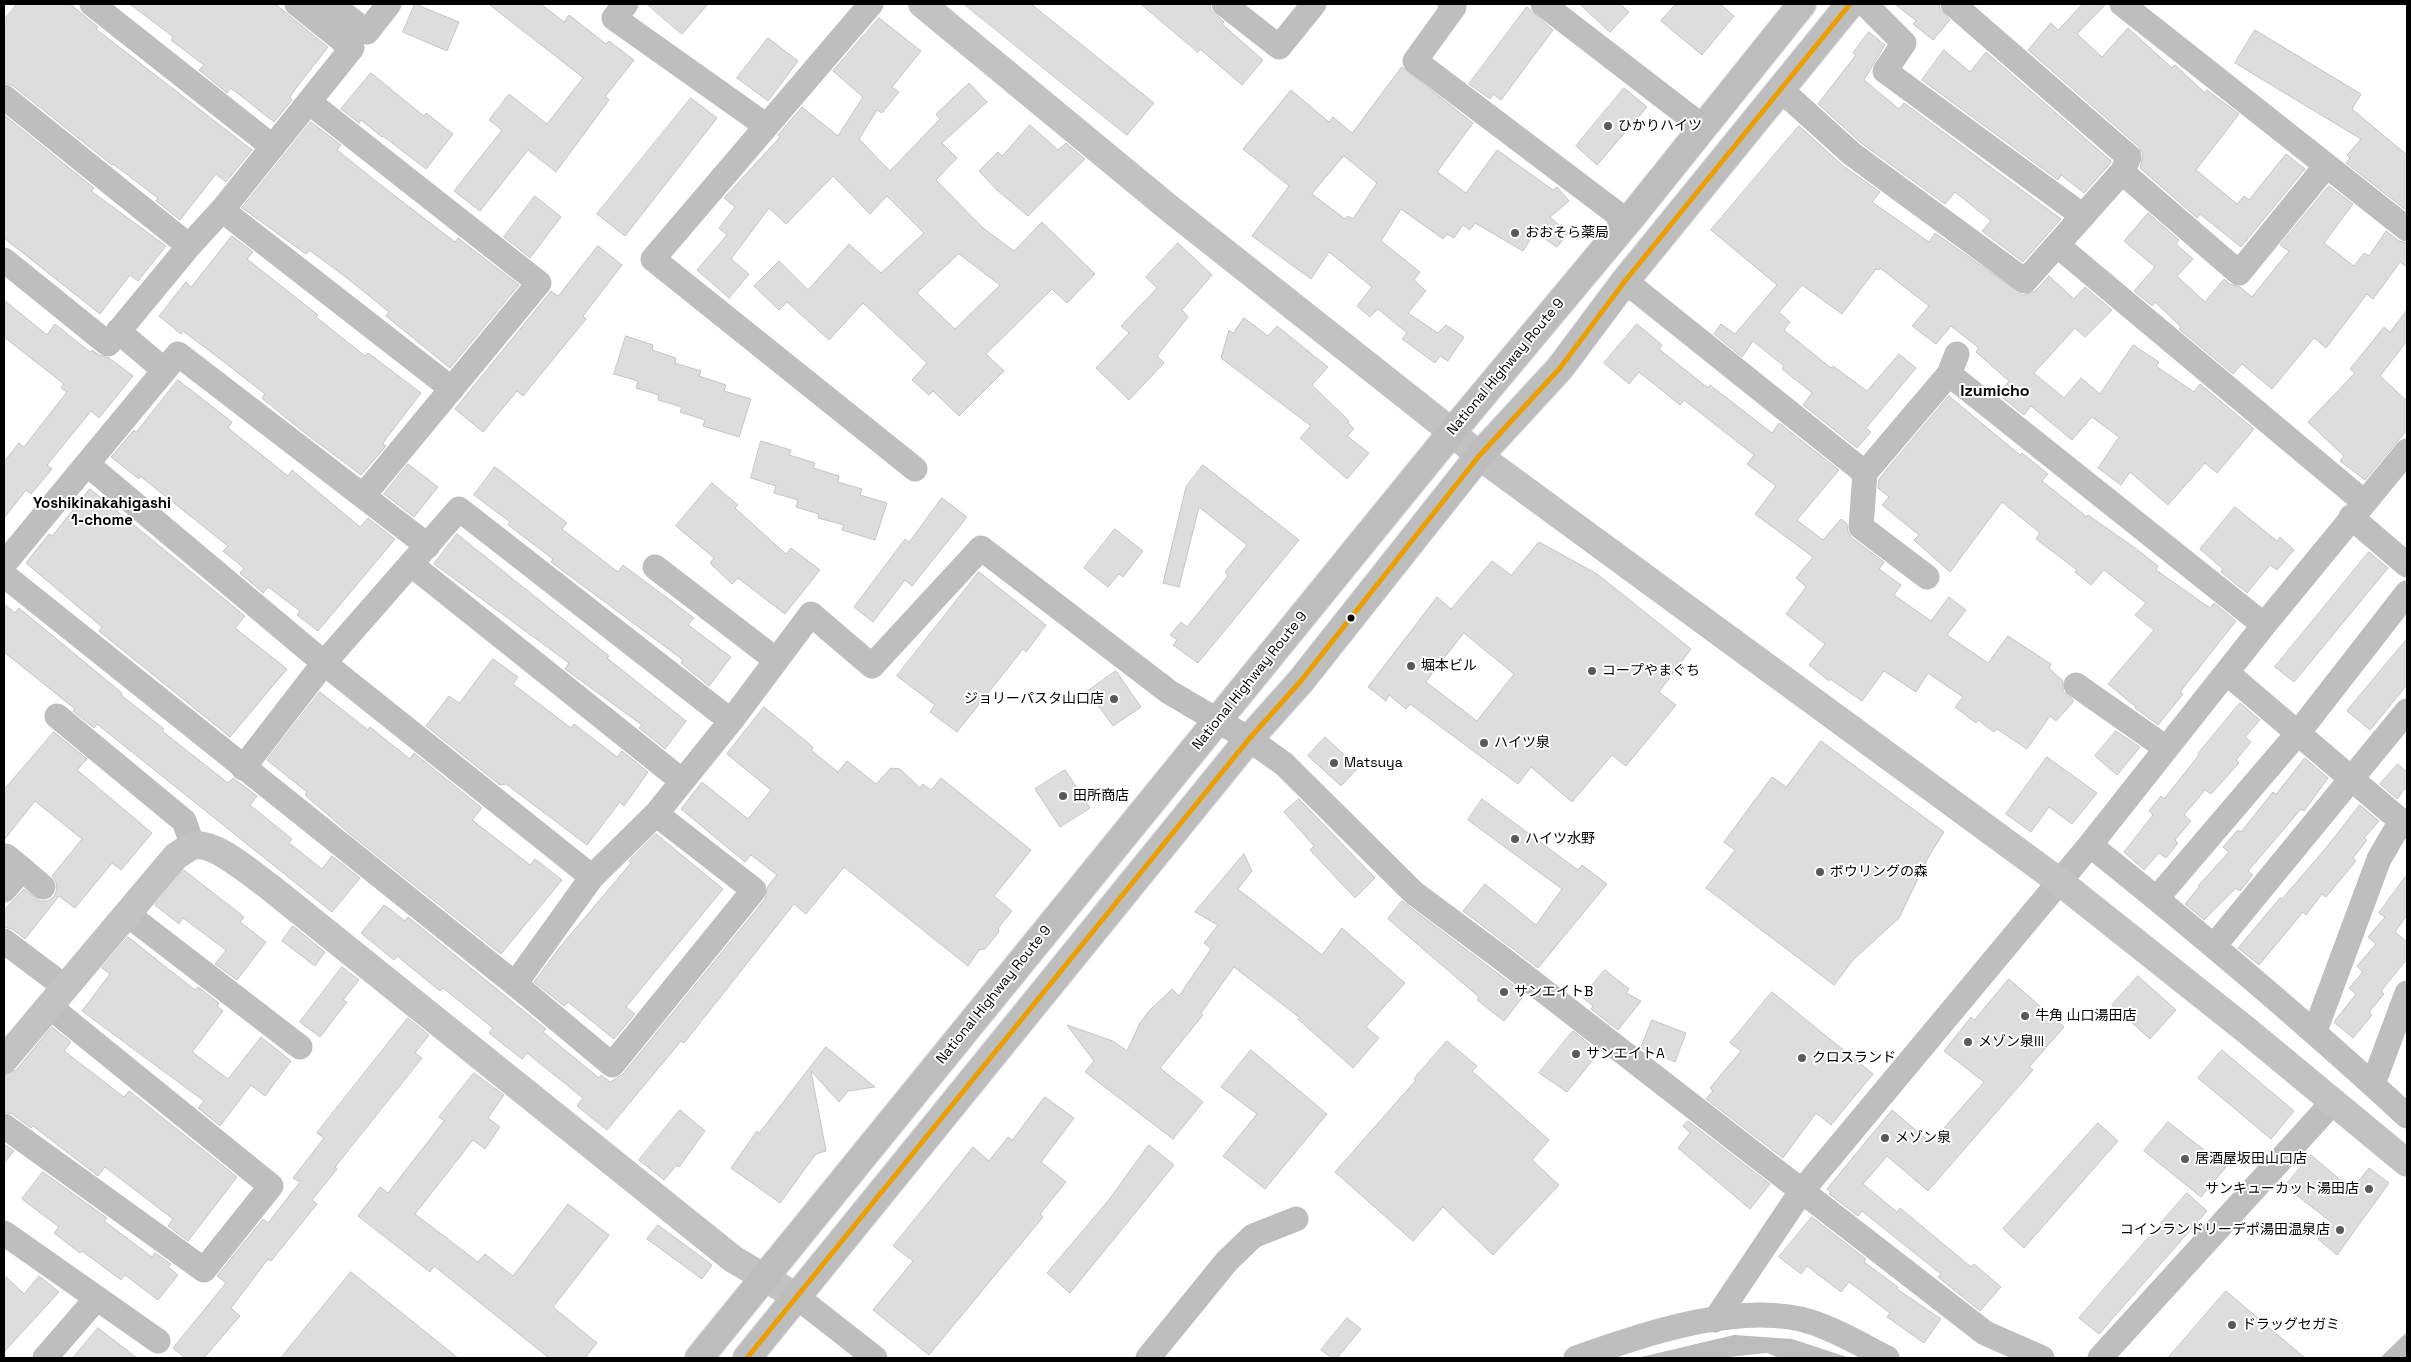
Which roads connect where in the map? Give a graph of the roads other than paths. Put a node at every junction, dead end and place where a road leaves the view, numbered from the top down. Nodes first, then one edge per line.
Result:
1 (92, 4) edge
2 (296, 4) edge
3 (331, 4) edge
4 (389, 4) edge
5 (626, 4) edge
6 (871, 4) edge
7 (922, 4) edge
8 (1224, 4) edge
9 (1314, 4) edge
10 (1450, 4) edge
11 (1542, 4) edge
12 (1802, 4) edge
13 (1850, 4) edge
14 (1865, 4) edge
15 (1954, 4) edge
16 (2122, 4) edge
17 (1780, 89) junction
18 (4, 97) edge
19 (309, 102) junction
20 (765, 125) junction
21 (1704, 128) junction
22 (273, 147) junction
23 (2326, 166) junction
24 (2122, 172) junction
25 (222, 210) junction
26 (2083, 216) junction
27 (1628, 222) junction
28 (2407, 229) edge
29 (2057, 245) junction
30 (189, 246) junction
31 (4, 260) edge
32 (1625, 281) junction
33 (118, 330) junction
34 (164, 370) junction
35 (452, 389) junction
36 (1452, 432) junction
37 (2407, 451) edge
38 (1479, 456) junction
39 (87, 464) junction
40 (915, 469) dead end
41 (1865, 473) junction
42 (363, 496) junction
43 (2358, 510) junction
44 (428, 546) junction
45 (4, 564) edge
46 (412, 565) junction
47 (2407, 565) edge
48 (654, 567) dead end
49 (4, 575) edge
50 (1927, 577) dead end
51 (2407, 593) edge
52 (2264, 625) junction
53 (776, 660) junction
54 (324, 663) junction
55 (2227, 673) junction
56 (2076, 685) dead end
57 (2407, 711) edge
58 (57, 716) dead end
59 (731, 721) junction
60 (1218, 721) junction
61 (2298, 733) junction
62 (1249, 739) junction
63 (2166, 748) junction
64 (243, 768) junction
65 (681, 780) junction
66 (2352, 780) junction
67 (656, 814) junction
68 (2404, 823) edge
69 (2090, 845) junction
70 (193, 846) junction
71 (592, 877) junction
72 (2060, 882) junction
73 (43, 887) dead end
74 (4, 890) edge
75 (2157, 898) junction
76 (127, 914) junction
77 (4, 941) edge
78 (2214, 946) junction
79 (515, 984) junction
80 (2407, 993) edge
81 (57, 997) junction
82 (2314, 1032) junction
83 (300, 1047) dead end
84 (4, 1060) edge
85 (2373, 1084) junction
86 (2334, 1101) junction
87 (2407, 1116) edge
88 (4, 1126) edge
89 (2407, 1163) edge
90 (1801, 1192) junction
91 (1296, 1219) dead end
92 (4, 1232) edge
93 (765, 1277) junction
94 (797, 1297) junction
95 (97, 1298) junction
96 (1715, 1320) junction
97 (158, 1341) dead end
98 (1602, 1354) edge
99 (45, 1358) edge
100 (699, 1358) edge
101 (746, 1358) edge
102 (875, 1358) edge
103 (1148, 1358) edge
104 (1576, 1358) edge
105 (1887, 1358) edge
106 (2042, 1358) edge
107 (2100, 1358) edge

1 - 22 street
2 - 19 street
3 - 4 street
5 - 20 street
6 - 20 street
7 - 36 street
8 - 9 street
10 - 27 street
11 - 21 street
12 - 21 highway, National Highway Route 9
13 - 17 highway
14 - 26 street
15 - 24 street
16 - 23 street
17 - 29 street
17 - 32 highway
18 - 30 street
19 - 22 street
19 - 35 street
20 - 40 street
21 - 27 highway, National Highway Route 9
22 - 25 street
23 - 24 street
23 - 28 street
24 - 26 street
25 - 30 street
25 - 35 street
26 - 29 street
27 - 36 highway, National Highway Route 9
29 - 43 street
30 - 33 street
31 - 33 street
32 - 38 highway
32 - 41 street
33 - 34 street
34 - 39 street
34 - 42 street
35 - 42 street
36 - 38 street
36 - 60 highway, National Highway Route 9
37 - 43 street
38 - 62 highway
38 - 72 street
39 - 45 street
39 - 54 street
41 - 50 street
41 - 52 street
42 - 44 street
43 - 47 street
43 - 52 street
44 - 46 street
44 - 59 street
46 - 54 street
46 - 65 street
48 - 53 street
49 - 64 street
51 - 61 street
52 - 55 street
53 - 59 street
53 - 60 street
54 - 64 street
54 - 71 street
55 - 61 street
55 - 63 street
56 - 63 street
57 - 66 street
58 - 70 street
59 - 65 street
60 - 62 street
60 - 93 highway, National Highway Route 9
61 - 66 street
61 - 75 street
62 - 90 street
62 - 94 highway
63 - 69 street
64 - 79 street
65 - 67 street
66 - 68 street
66 - 78 street
67 - 71 street
67 - 79 street
68 - 82 street
69 - 72 street
69 - 75 street
70 - 76 street
70 - 93 street
71 - 79 street
72 - 86 street
72 - 90 street
73 - 74 street
75 - 78 street
76 - 81 street
76 - 83 street
77 - 81 street
78 - 82 street
80 - 85 street
81 - 84 street
81 - 88 street
82 - 85 street
85 - 87 street
86 - 89 street
86 - 107 street
90 - 96 street
90 - 106 street
91 - 103 street
92 - 95 street
93 - 94 street
93 - 100 highway, National Highway Route 9
94 - 101 highway
94 - 102 street
95 - 97 street
95 - 99 street
96 - 98 street
96 - 105 street
98 - 104 street

